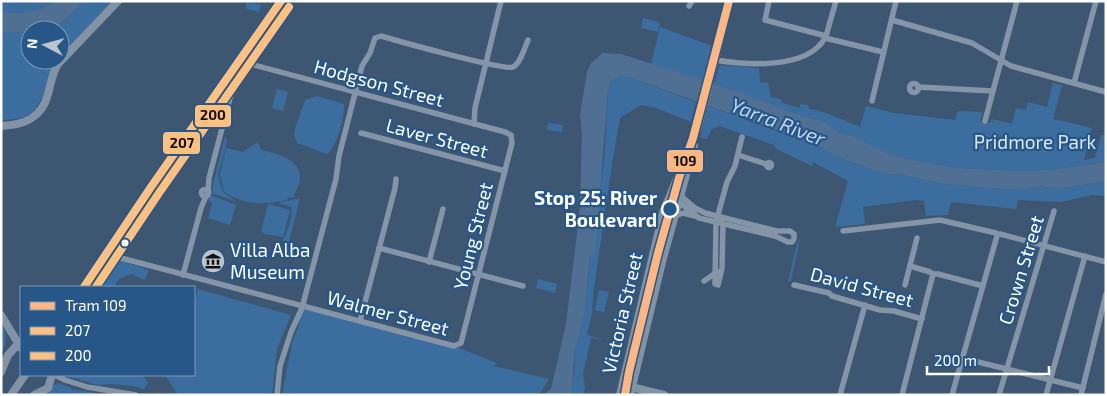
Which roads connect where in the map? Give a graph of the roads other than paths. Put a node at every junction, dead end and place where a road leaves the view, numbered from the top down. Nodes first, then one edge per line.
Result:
1 (118, 1) edge
2 (281, 1) edge
3 (730, 1) edge
4 (769, 1) edge
5 (836, 1) edge
6 (896, 1) edge
7 (1017, 1) edge
8 (1096, 1) edge
9 (499, 2) edge
10 (892, 20) junction
11 (825, 37) junction
12 (528, 40) dead end
13 (883, 52) junction
14 (239, 61) junction
15 (1001, 61) junction
16 (714, 62) junction
17 (486, 63) junction
18 (231, 73) junction
19 (1074, 82) junction
20 (918, 87) dead end
21 (993, 91) junction
22 (355, 92) junction
23 (1106, 92) edge
24 (216, 93) junction
25 (872, 100) dead end
26 (229, 102) junction
27 (226, 110) junction
28 (985, 121) dead end
29 (471, 124) junction
30 (1, 126) edge
31 (698, 126) junction
32 (361, 133) dead end
33 (511, 135) joint
34 (742, 136) dead end
35 (738, 155) junction
36 (766, 164) dead end
37 (505, 171) junction
38 (396, 179) dead end
39 (671, 191) junction
40 (680, 199) junction
41 (443, 209) dead end
42 (1054, 211) dead end
43 (675, 216) junction
44 (700, 218) junction
45 (717, 219) junction
46 (733, 223) junction
47 (723, 224) junction
48 (744, 226) junction
49 (842, 231) dead end
50 (998, 234) junction
51 (917, 238) dead end
52 (1043, 245) junction
53 (379, 248) junction
54 (719, 253) junction
55 (106, 254) junction
56 (1085, 256) junction
57 (722, 261) junction
58 (429, 262) junction
59 (1106, 262) edge
60 (910, 266) junction
61 (716, 273) junction
62 (183, 274) junction
63 (933, 274) junction
64 (479, 275) junction
65 (704, 282) dead end
66 (794, 285) dead end
67 (905, 285) dead end
68 (85, 286) edge
69 (523, 286) dead end
70 (983, 286) junction
71 (1106, 294) edge
72 (864, 305) junction
73 (303, 306) junction
74 (1, 315) edge
75 (922, 319) junction
76 (360, 321) junction
77 (460, 344) joint
78 (20, 346) edge
79 (962, 358) junction
80 (1006, 369) junction
81 (1, 372) edge
82 (24, 376) edge
83 (54, 376) edge
84 (56, 376) edge
85 (65, 380) junction
86 (1050, 380) junction
87 (50, 383) junction
88 (621, 389) edge
89 (1082, 391) edge
90 (632, 392) edge
91 (10, 395) edge
92 (34, 395) edge
93 (136, 395) edge
94 (277, 395) edge
95 (664, 395) edge
96 (840, 395) edge
97 (902, 395) edge
98 (952, 395) edge
99 (999, 395) edge
100 (1046, 395) edge

1 - 30 main road
2 - 14 main road
3 - 16 main road, Victoria Street
4 - 11 street
5 - 11 street
6 - 10 street
7 - 15 street
8 - 19 street
9 - 17 street
10 - 13 street
10 - 15 street
11 - 13 street
11 - 16 street
12 - 17 street
13 - 25 street
14 - 18 main road
14 - 22 street, Hodgson Street
15 - 19 street
15 - 21 street
16 - 31 main road, Victoria Street
17 - 22 street
17 - 29 street
18 - 24 main road
18 - 26 street
19 - 23 street
20 - 21 street
21 - 28 street
22 - 29 street, Hodgson Street
22 - 73 street
24 - 26 street
24 - 27 street
24 - 55 main road
26 - 27 street
27 - 62 street
29 - 33 street, Hodgson Street
31 - 39 main road, Victoria Street
31 - 40 main road, Victoria Street
32 - 37 street, Laver Street
33 - 37 street, Young Street
34 - 35 street
35 - 36 street
35 - 45 street
37 - 64 street, Young Street
38 - 53 street
39 - 40 main road
39 - 88 main road, Victoria Street
40 - 43 main road, Victoria Street
40 - 44 street
40 - 45 street
41 - 58 street
42 - 52 street, Crown Street
43 - 44 street
43 - 90 main road, Victoria Street
44 - 45 street
45 - 46 street
45 - 47 street
45 - 54 street
46 - 47 street
46 - 48 street
47 - 54 street
48 - 48 street
49 - 50 street
50 - 52 street
50 - 70 street
51 - 60 street
52 - 56 street
52 - 80 street, Crown Street
53 - 58 street
53 - 76 street
54 - 57 street
54 - 61 street
55 - 62 street, Walmer Street
55 - 68 main road
56 - 59 street
56 - 86 street
57 - 61 street
57 - 61 street
58 - 64 street
60 - 63 street
60 - 67 street
61 - 65 street
62 - 73 street, Walmer Street
63 - 70 street
63 - 75 street
64 - 69 street
64 - 77 street, Young Street
66 - 72 street, David Street
70 - 79 street
71 - 89 street
72 - 75 street, David Street
72 - 96 street
73 - 76 street, Walmer Street
73 - 94 street
74 - 78 main road
75 - 97 street
76 - 77 street, Walmer Street
78 - 81 main road
79 - 80 street
79 - 98 street
80 - 86 street
80 - 99 street, Crown Street
82 - 91 main road
83 - 87 main road
84 - 85 street
85 - 87 street
85 - 93 street
86 - 89 street
86 - 100 street
87 - 92 main road
88 - 90 main road
90 - 95 main road

